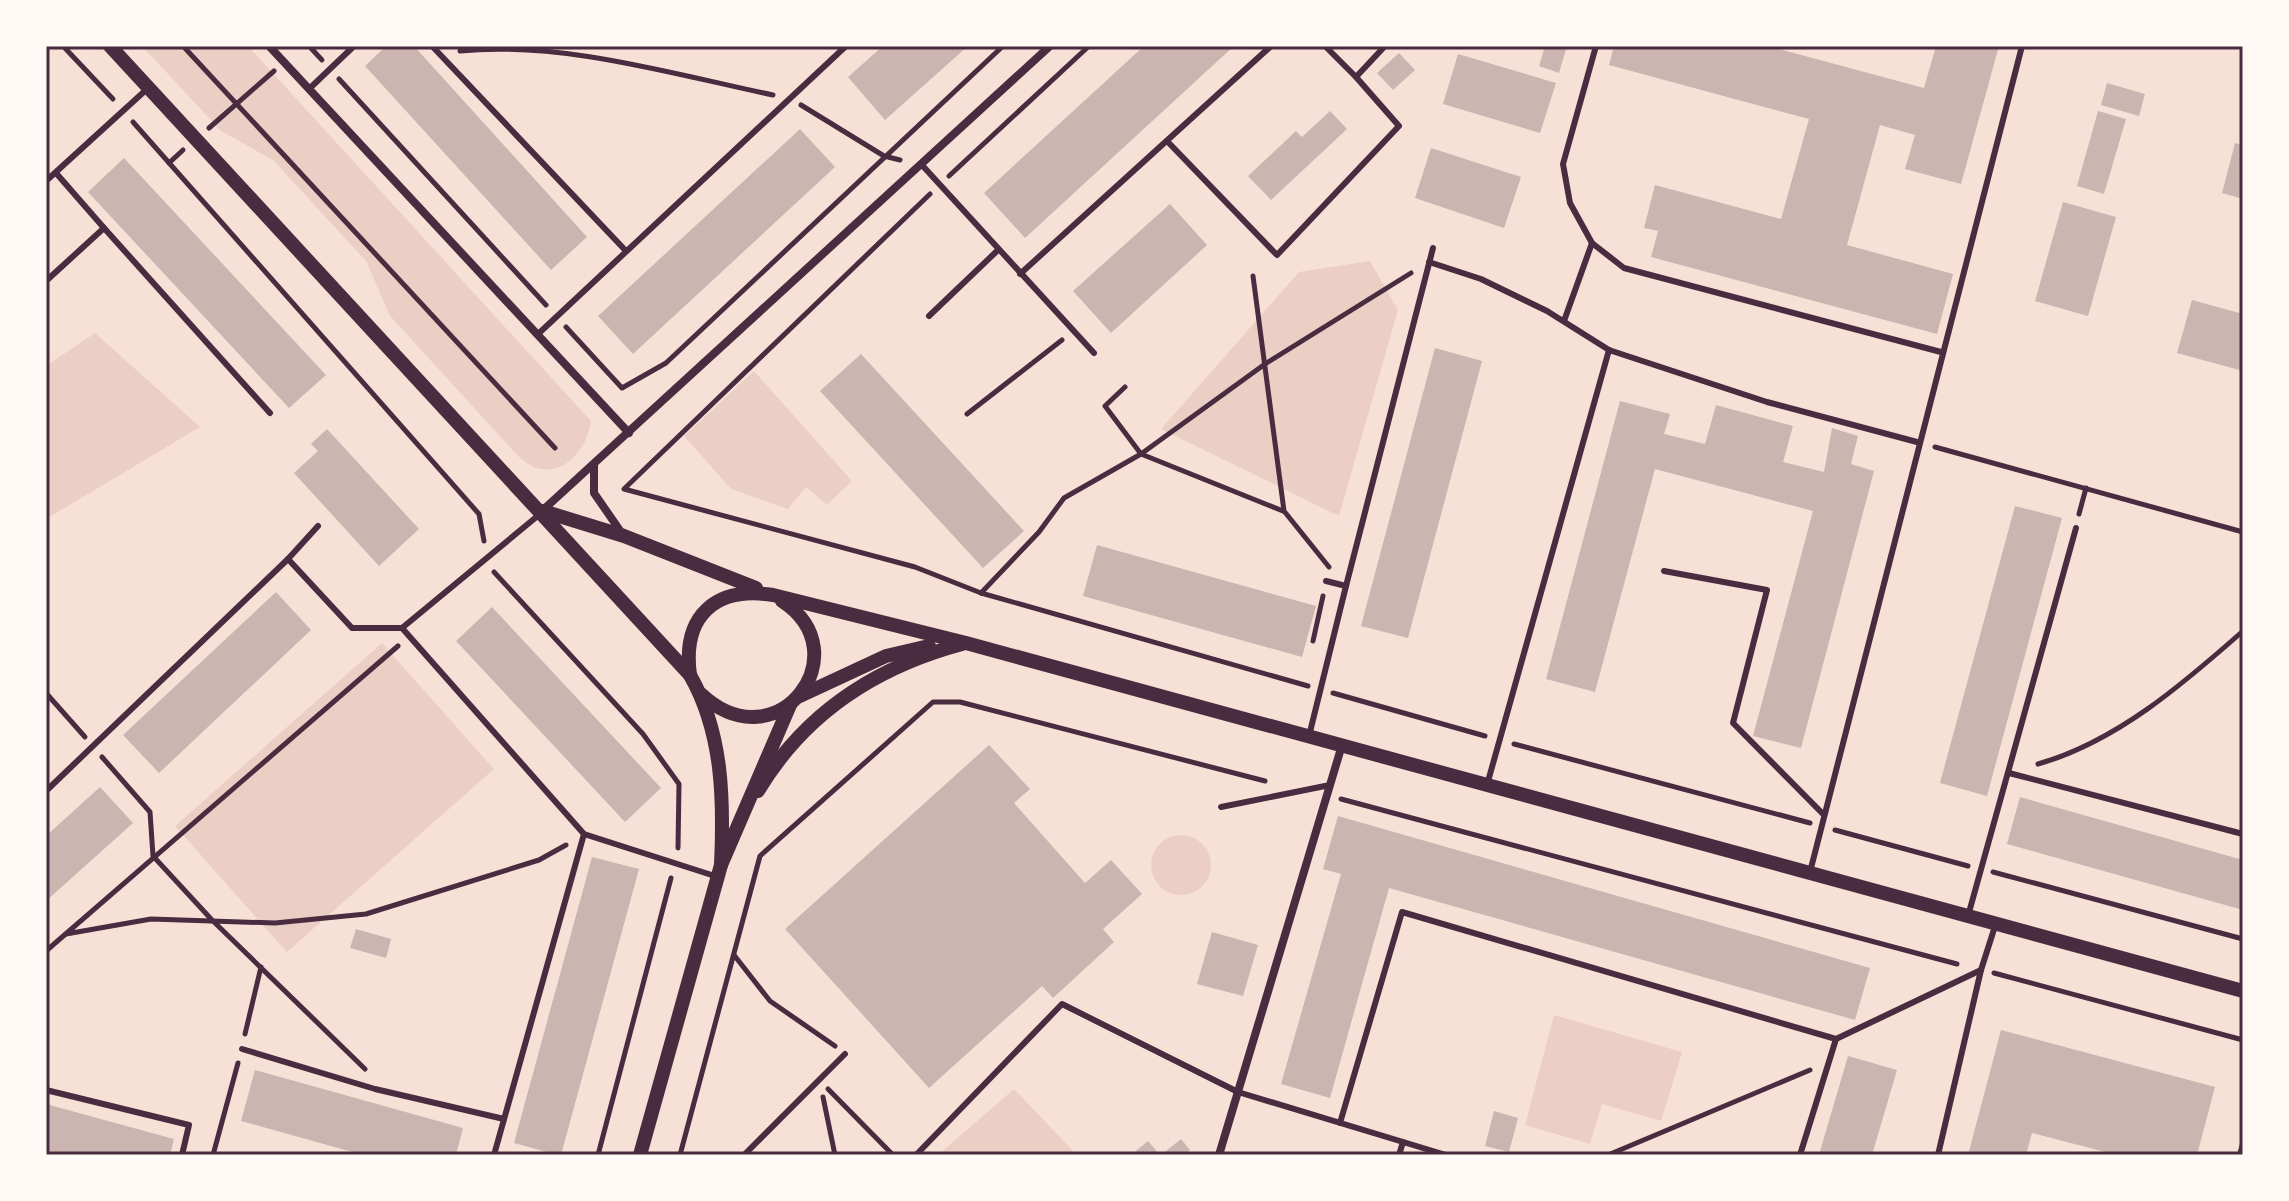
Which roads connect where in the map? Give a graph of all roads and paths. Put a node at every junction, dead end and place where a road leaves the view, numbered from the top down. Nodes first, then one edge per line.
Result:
1 (63, 46) edge
2 (110, 46) edge
3 (183, 46) edge
4 (269, 46) edge
5 (309, 46) edge
6 (354, 46) edge
7 (432, 46) edge
8 (846, 46) edge
9 (1003, 46) edge
10 (1050, 46) edge
11 (1089, 46) edge
12 (1271, 46) edge
13 (1325, 46) edge
14 (1385, 46) edge
15 (1596, 46) edge
16 (2022, 46) edge
17 (439, 53) junction
18 (284, 62) junction
19 (330, 69) junction
20 (1356, 77) junction
21 (148, 88) junction
22 (309, 89) junction
23 (789, 98) junction
24 (236, 104) junction
25 (123, 111) junction
26 (196, 139) junction
27 (1167, 141) junction
28 (884, 156) junction
29 (169, 163) junction
30 (921, 164) junction
31 (56, 173) junction
32 (46, 181) edge
33 (939, 185) junction
34 (104, 228) junction
35 (1592, 243) junction
36 (1433, 248) dead end
37 (998, 250) junction
38 (626, 251) junction
39 (1429, 262) junction
40 (1020, 274) junction
41 (1253, 276) dead end
42 (46, 281) edge
43 (557, 316) junction
44 (929, 316) dead end
45 (1564, 321) junction
46 (1072, 332) junction
47 (537, 335) junction
48 (1609, 350) junction
49 (1941, 352) junction
50 (1094, 353) dead end
51 (1265, 364) junction
52 (1125, 387) dead end
53 (270, 413) dead end
54 (967, 414) dead end
55 (629, 433) junction
56 (1917, 442) junction
57 (555, 448) dead end
58 (1141, 454) junction
59 (594, 465) junction
60 (2086, 488) dead end
61 (542, 511) junction
62 (1284, 511) junction
63 (318, 526) dead end
64 (2076, 528) joint
65 (624, 536) junction
66 (487, 556) junction
67 (288, 559) junction
68 (1664, 571) dead end
69 (1326, 581) junction
70 (1346, 586) junction
71 (981, 593) junction
72 (773, 595) junction
73 (402, 628) junction
74 (2243, 631) edge
75 (409, 637) junction
76 (966, 643) junction
77 (1310, 655) dead end
78 (1307, 670) dead end
79 (690, 675) junction
80 (1304, 685) junction
81 (1320, 690) junction
82 (46, 693) edge
83 (701, 694) junction
84 (795, 701) junction
85 (1309, 736) junction
86 (1500, 740) junction
87 (1342, 745) junction
88 (93, 746) junction
89 (2009, 773) junction
90 (1330, 785) junction
91 (1487, 785) junction
92 (1302, 790) junction
93 (46, 791) edge
94 (1326, 796) junction
95 (1221, 807) dead end
96 (1824, 815) junction
97 (1821, 826) junction
98 (584, 834) junction
99 (2243, 834) edge
100 (153, 856) junction
101 (675, 861) junction
102 (1981, 869) junction
103 (719, 871) junction
104 (1809, 873) junction
105 (1968, 916) junction
106 (212, 920) junction
107 (1996, 923) junction
108 (64, 934) junction
109 (2243, 939) edge
110 (46, 951) edge
111 (734, 955) junction
112 (1981, 970) junction
113 (2243, 991) edge
114 (1836, 1039) junction
115 (2243, 1040) edge
116 (242, 1049) dead end
117 (845, 1054) joint
118 (1829, 1062) junction
119 (819, 1080) junction
120 (375, 1089) junction
121 (46, 1090) edge
122 (1238, 1092) junction
123 (504, 1119) junction
124 (1340, 1123) junction
125 (1403, 1142) junction
126 (2243, 1144) edge
127 (182, 1155) edge
128 (494, 1155) edge
129 (598, 1155) edge
130 (640, 1155) edge
131 (680, 1155) edge
132 (744, 1155) edge
133 (835, 1155) edge
134 (893, 1155) edge
135 (916, 1155) edge
136 (1219, 1155) edge
137 (1399, 1155) edge
138 (1446, 1155) edge
139 (1608, 1155) edge
140 (1800, 1155) edge
141 (1938, 1155) edge
142 (2240, 1155) edge

1 - 25 path
2 - 21 street
3 - 24 path
4 - 18 street
5 - 19 path
6 - 19 lane
7 - 17 lane
8 - 23 lane
9 - 28 path
10 - 30 street
11 - 33 path
12 - 27 lane
13 - 20 lane
14 - 20 lane
15 - 35 lane
16 - 49 lane
17 - 23 path
17 - 38 lane
18 - 22 street
18 - 24 path
19 - 22 lane
19 - 43 path
20 - 27 lane
21 - 25 lane
21 - 26 street
22 - 47 street
23 - 28 path
23 - 38 lane
24 - 26 path
24 - 57 path
25 - 29 path
25 - 31 lane
26 - 29 path
26 - 61 street
27 - 40 lane
28 - 30 path
28 - 43 path
29 - 66 path
30 - 33 lane
30 - 55 street
31 - 32 lane
31 - 34 lane
33 - 37 lane
33 - 71 path
34 - 42 lane
34 - 53 lane
35 - 45 lane
35 - 49 lane
36 - 39 lane
37 - 40 lane
37 - 44 lane
38 - 43 lane
39 - 45 lane
39 - 51 path
39 - 70 lane
40 - 46 lane
41 - 51 path
43 - 47 lane
45 - 48 lane
46 - 50 lane
46 - 54 path
47 - 55 street
48 - 56 lane
48 - 86 lane
49 - 56 lane
51 - 58 path
51 - 62 path
52 - 58 path
55 - 59 street
56 - 96 lane
58 - 62 path
58 - 71 path
59 - 61 street
59 - 65 street
60 - 64 path
61 - 65 street
61 - 66 lane
61 - 79 street
62 - 69 path
63 - 67 lane
64 - 89 lane
65 - 72 street
66 - 73 lane
66 - 101 path
67 - 73 lane
67 - 88 lane
68 - 96 lane
69 - 70 lane
69 - 77 path
70 - 81 lane
71 - 80 path
72 - 76 street
72 - 79 street
72 - 84 street
73 - 75 lane
74 - 89 path
75 - 98 lane
75 - 100 path
76 - 84 street
76 - 85 street
76 - 103 street
78 - 80 path
79 - 83 street
80 - 81 path
81 - 85 lane
81 - 86 path
82 - 88 path
83 - 84 street
83 - 103 street
84 - 103 street
85 - 87 street
86 - 91 lane
86 - 97 path
87 - 90 street
87 - 91 street
88 - 93 lane
88 - 100 path
89 - 99 lane
89 - 102 lane
90 - 92 lane
90 - 94 street
91 - 104 street
92 - 95 lane
92 - 111 path
94 - 112 path
94 - 122 street
96 - 97 lane
97 - 102 path
97 - 104 lane
98 - 101 lane
98 - 106 path
98 - 123 lane
100 - 106 path
100 - 108 path
101 - 103 lane
101 - 129 path
102 - 105 lane
102 - 109 path
103 - 130 street
104 - 105 street
105 - 107 street
106 - 108 path
106 - 120 path
107 - 112 lane
107 - 113 street
108 - 110 path
111 - 117 path
111 - 131 path
112 - 114 lane
112 - 115 path
112 - 141 lane
114 - 118 lane
114 - 124 lane
116 - 120 lane
117 - 119 lane
118 - 139 path
118 - 140 lane
119 - 132 lane
119 - 133 path
119 - 134 path
120 - 123 lane
121 - 127 lane
122 - 124 lane
122 - 135 lane
122 - 136 street
123 - 128 lane
124 - 125 lane
125 - 137 lane
125 - 138 lane
126 - 142 lane

